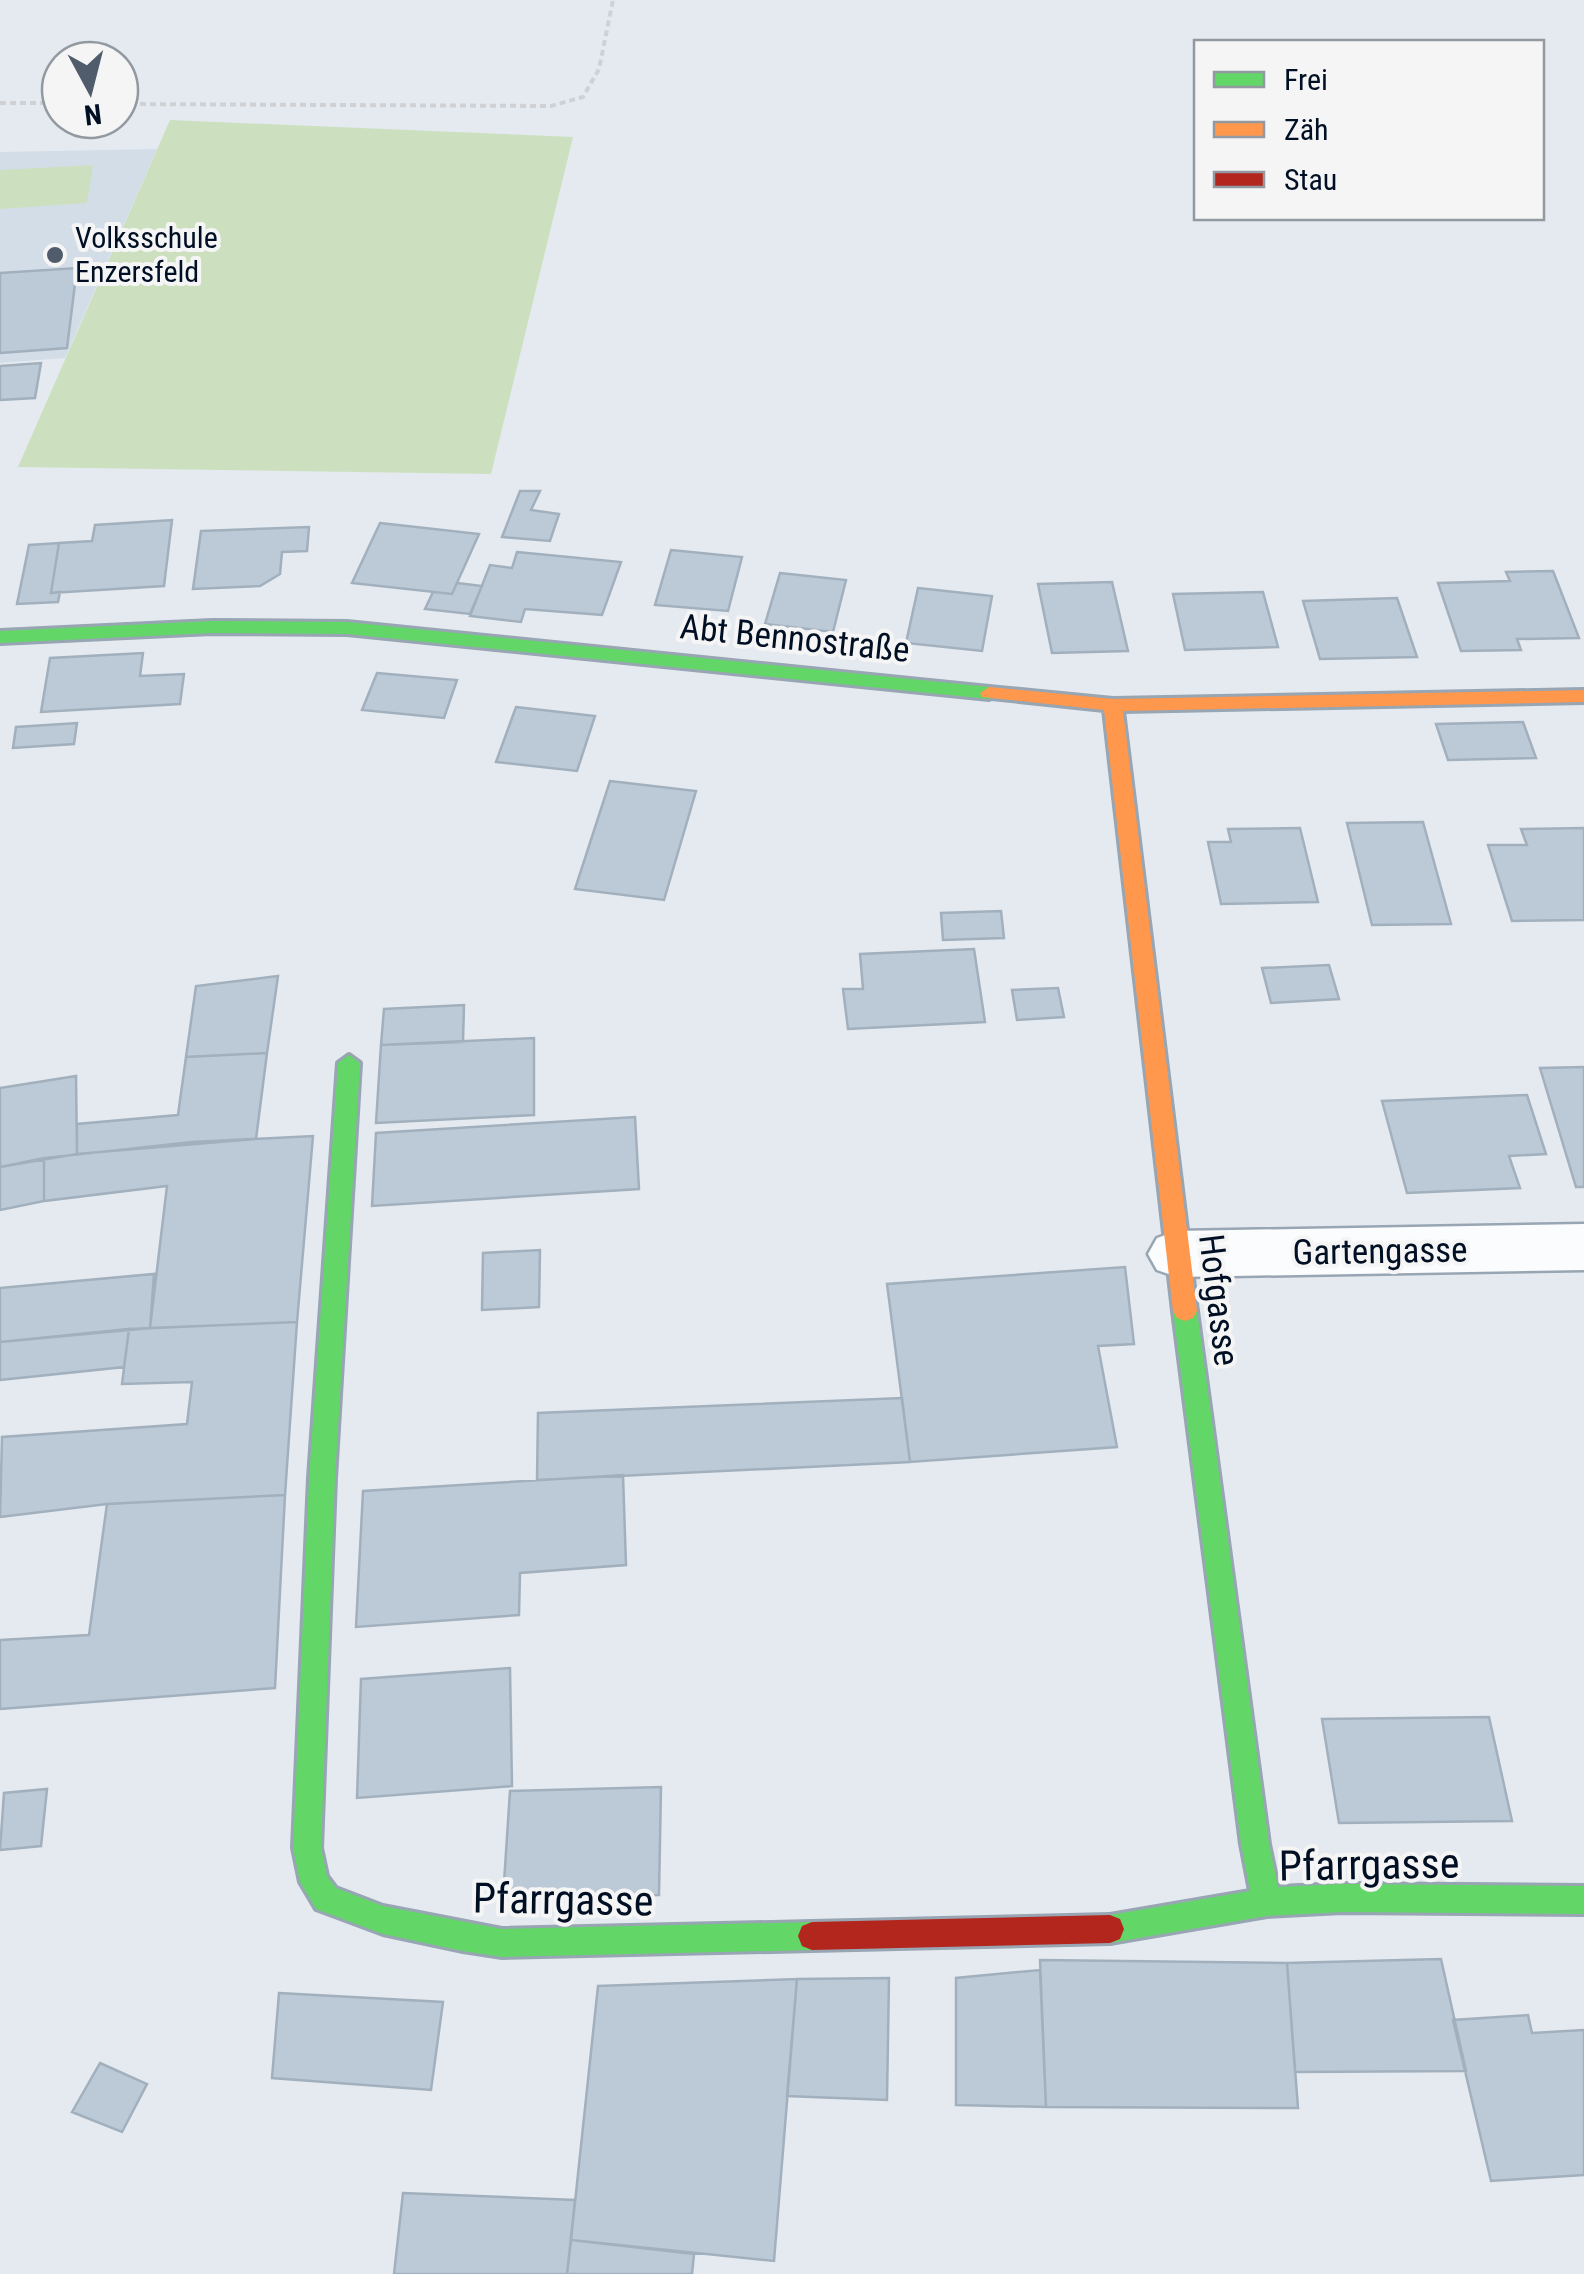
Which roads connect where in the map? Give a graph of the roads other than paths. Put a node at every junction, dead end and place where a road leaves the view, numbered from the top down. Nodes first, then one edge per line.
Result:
1 (0, 637) edge
2 (1584, 696) edge
3 (1113, 705) junction
4 (349, 1063) dead end
5 (1584, 1247) edge
6 (1177, 1254) junction
7 (1584, 1900) edge
8 (1267, 1902) junction

1 - 3 street, Abt Bennostraße
2 - 3 street, Abt Bennostraße
3 - 6 street, Hofgasse
4 - 8 street, Pfarrgasse
5 - 6 street, Gartengasse
6 - 8 street, Hofgasse
7 - 8 street, Pfarrgasse

